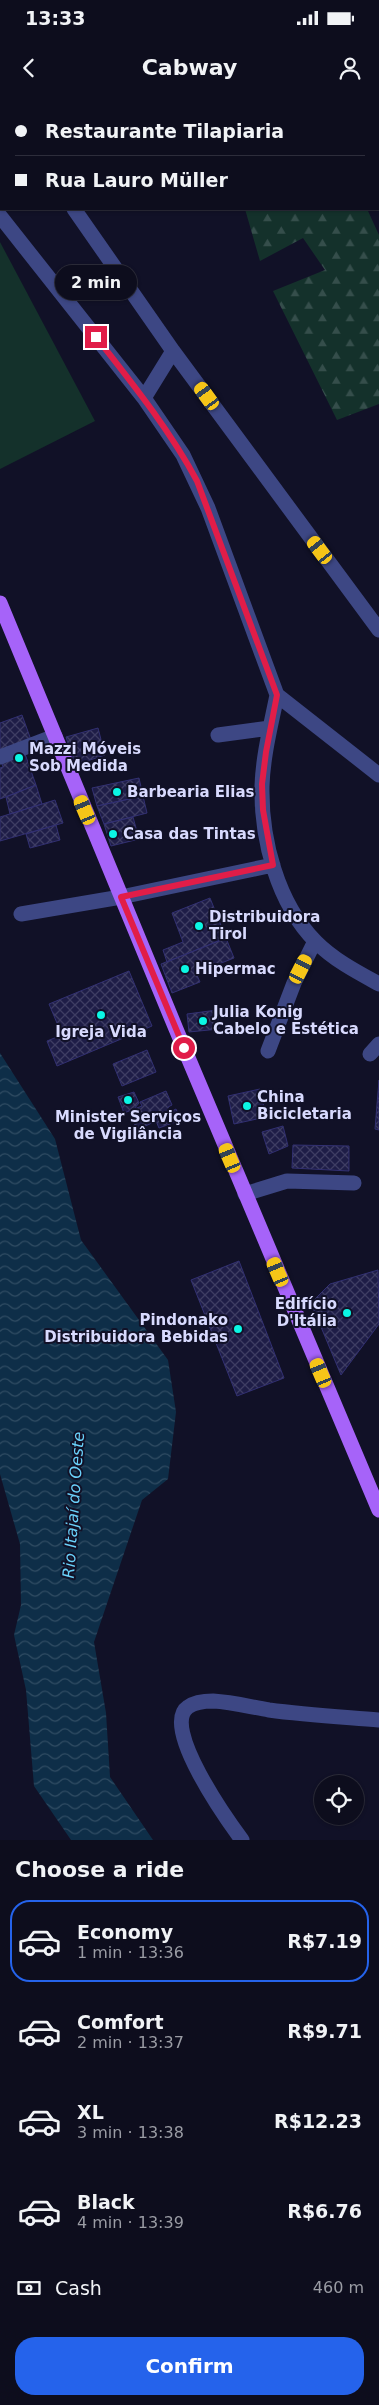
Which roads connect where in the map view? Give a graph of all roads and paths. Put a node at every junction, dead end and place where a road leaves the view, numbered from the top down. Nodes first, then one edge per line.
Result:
1 (75, 210) edge
2 (0, 216) edge
3 (173, 350) junction
4 (144, 398) junction
5 (0, 603) edge
6 (379, 630) edge
7 (277, 695) junction
8 (270, 728) junction
9 (218, 735) dead end
10 (55, 736) junction
11 (0, 756) edge
12 (379, 775) edge
13 (273, 865) junction
14 (121, 897) junction
15 (21, 914) dead end
16 (315, 941) junction
17 (379, 984) edge
18 (268, 1051) dead end
19 (354, 1183) dead end
20 (245, 1194) junction
21 (379, 1510) edge
22 (379, 1720) edge
23 (242, 1840) edge

1 - 3 street
2 - 4 street
3 - 4 street
3 - 6 street
4 - 7 street
5 - 10 main road
7 - 8 street
7 - 12 street
8 - 9 street
8 - 13 street
10 - 11 street
10 - 14 main road
13 - 14 street
13 - 16 street
14 - 15 street
14 - 20 main road
16 - 17 street
16 - 18 street
19 - 20 street
20 - 21 main road
22 - 23 street

